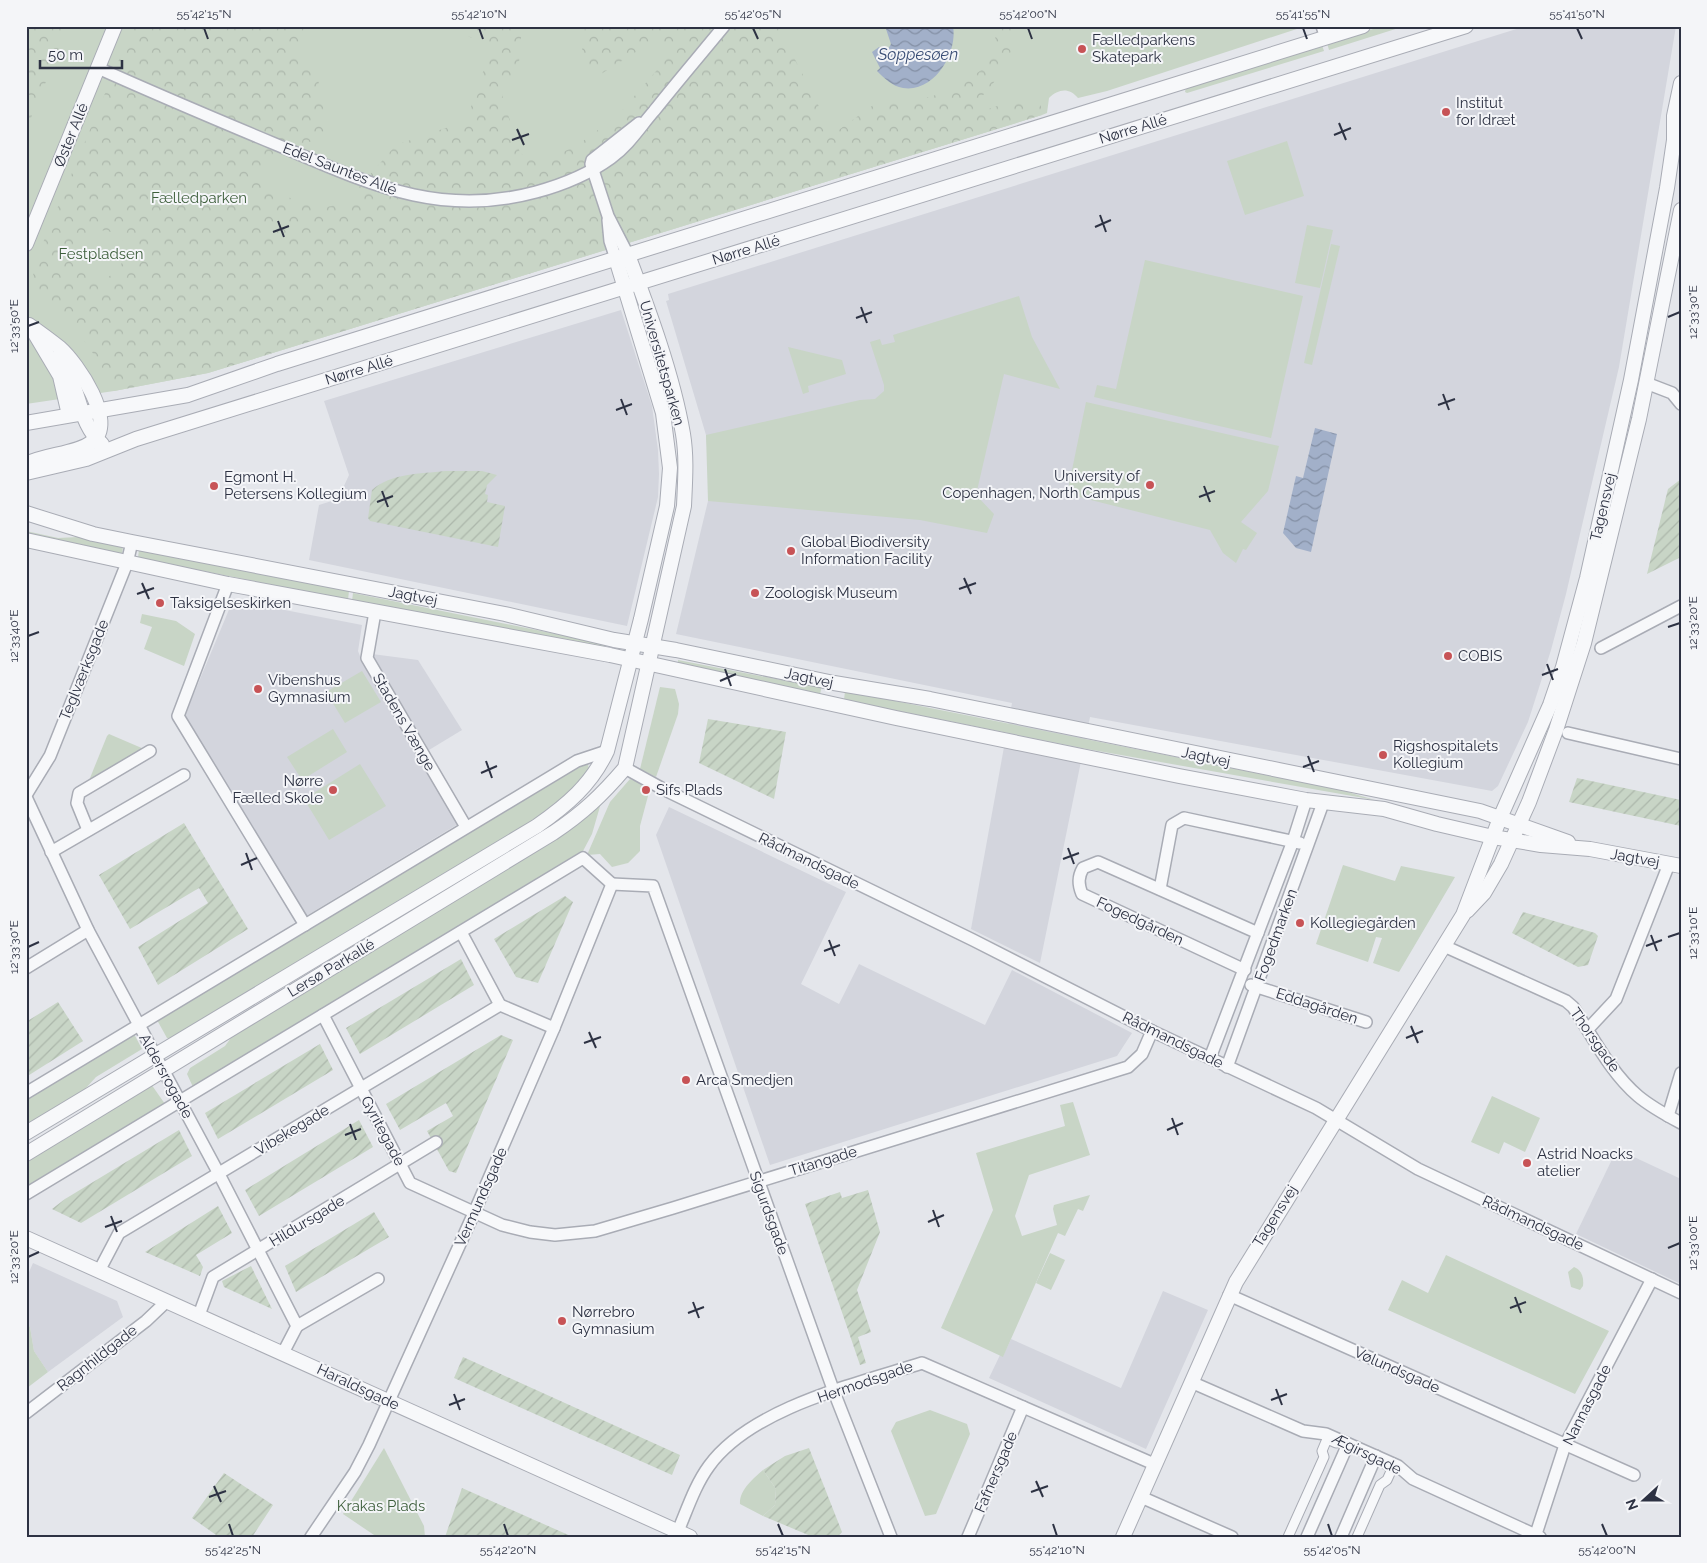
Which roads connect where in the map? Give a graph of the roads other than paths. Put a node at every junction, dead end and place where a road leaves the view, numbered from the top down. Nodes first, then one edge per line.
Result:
1 (115, 26) edge
2 (724, 26) edge
3 (1363, 26) edge
4 (1466, 26) edge
5 (1324, 32) edge
6 (98, 68) junction
7 (1681, 83) edge
8 (592, 170) junction
9 (1681, 210) edge
10 (1659, 235) junction
11 (1677, 240) edge
12 (26, 244) edge
13 (622, 257) junction
14 (638, 283) junction
15 (625, 288) junction
16 (28, 322) edge
17 (1631, 380) junction
18 (1646, 383) junction
19 (1681, 404) edge
20 (98, 410) junction
21 (76, 414) junction
22 (26, 423) edge
23 (96, 438) junction
24 (111, 449) junction
25 (26, 464) edge
26 (26, 472) edge
27 (26, 513) edge
28 (26, 540) edge
29 (132, 542) junction
30 (127, 563) junction
31 (228, 584) junction
32 (1681, 606) edge
33 (375, 612) junction
34 (634, 644) junction
35 (653, 646) junction
36 (1601, 648) dead end
37 (631, 660) junction
38 (648, 664) junction
39 (1568, 733) dead end
40 (150, 750) dead end
41 (607, 751) junction
42 (1681, 759) edge
43 (625, 768) junction
44 (184, 775) dead end
45 (26, 796) edge
46 (1306, 800) junction
47 (1324, 803) junction
48 (1500, 818) junction
49 (1519, 825) junction
50 (466, 827) junction
51 (88, 830) junction
52 (1493, 837) junction
53 (1512, 840) junction
54 (1293, 841) junction
55 (1308, 846) junction
56 (1590, 850) junction
57 (51, 852) junction
58 (1675, 865) edge
59 (612, 884) junction
60 (1160, 889) junction
61 (1463, 915) junction
62 (305, 925) junction
63 (88, 930) junction
64 (461, 932) junction
65 (1258, 934) junction
66 (1444, 946) junction
67 (26, 968) edge
68 (1243, 976) junction
69 (1257, 986) junction
70 (500, 1005) junction
71 (324, 1015) junction
72 (1366, 1022) dead end
73 (138, 1025) junction
74 (554, 1028) junction
75 (1588, 1029) junction
76 (1152, 1031) junction
77 (154, 1054) junction
78 (1210, 1058) junction
79 (1227, 1067) junction
80 (163, 1070) junction
81 (1681, 1073) edge
82 (361, 1089) junction
83 (26, 1093) edge
84 (180, 1101) junction
85 (1668, 1116) junction
86 (1335, 1120) junction
87 (1681, 1123) edge
88 (26, 1133) edge
89 (436, 1142) dead end
90 (26, 1154) edge
91 (400, 1164) junction
92 (219, 1174) junction
93 (758, 1182) junction
94 (26, 1194) edge
95 (474, 1213) junction
96 (26, 1238) edge
97 (258, 1251) junction
98 (99, 1271) junction
99 (378, 1279) dead end
100 (1652, 1279) junction
101 (1681, 1293) edge
102 (1229, 1295) junction
103 (166, 1301) junction
104 (198, 1315) junction
105 (296, 1326) junction
106 (283, 1353) junction
107 (1190, 1382) junction
108 (834, 1392) junction
109 (388, 1400) junction
110 (1023, 1407) junction
111 (26, 1413) edge
112 (1566, 1445) junction
113 (1348, 1446) junction
114 (1376, 1458) junction
115 (1154, 1464) junction
116 (1634, 1475) dead end
117 (1140, 1497) junction
118 (684, 1534) edge
119 (1537, 1536) edge
120 (311, 1537) edge
121 (891, 1537) edge
122 (968, 1537) edge
123 (1123, 1537) edge
124 (1232, 1537) edge
125 (1288, 1537) edge
126 (1307, 1537) edge
127 (1341, 1537) edge
128 (1357, 1537) edge

1 - 6 street, Øster Allé
2 - 8 street, Edel Sauntes Allé
3 - 5 street, Nørre Allé
4 - 14 street, Nørre Allé
5 - 13 street, Nørre Allé
6 - 8 street, Edel Sauntes Allé
6 - 12 street, Øster Allé
7 - 10 street, Tagensvej
8 - 13 street, Universitetsparken
9 - 11 street, Tagensvej
10 - 11 street
10 - 17 street, Tagensvej
11 - 18 street, Tagensvej
13 - 14 street, Universitetsparken
13 - 15 street, Universitetsparken
13 - 20 street, Nørre Allé
14 - 15 street, Nørre Allé
14 - 35 street, Universitetsparken
15 - 24 street, Nørre Allé
15 - 34 street, Universitetsparken
16 - 20 street
16 - 21 street
17 - 18 street
17 - 48 street, Tagensvej
18 - 19 street
18 - 49 street, Tagensvej
20 - 21 street, Nørre Allé
20 - 23 street
21 - 22 street, Nørre Allé
21 - 23 street
23 - 24 street
23 - 25 street
24 - 26 street, Nørre Allé
27 - 29 street, Jagtvej
28 - 30 street, Jagtvej
29 - 30 street, Teglværksgade
29 - 34 street, Jagtvej
30 - 31 street, Jagtvej
30 - 45 street, Teglværksgade
31 - 33 street, Jagtvej
31 - 62 street
32 - 36 street
33 - 37 street, Jagtvej
33 - 50 street, Stadens Vænge
34 - 35 street, Jagtvej
34 - 37 street, Universitetsparken
35 - 38 street, Universitetsparken
35 - 48 street, Jagtvej
37 - 38 street, Jagtvej
37 - 41 street, Lersø Parkallé
38 - 43 street, Lersø Parkallé
38 - 46 street, Jagtvej
39 - 42 street
40 - 51 street
41 - 50 street
41 - 77 street, Lersø Parkallé
43 - 76 street, Rådmandsgade
43 - 80 street, Lersø Parkallé
44 - 51 street
45 - 57 street, Aldersrogade
46 - 47 street, Jagtvej
46 - 54 street, Fogedmarken
47 - 52 street, Jagtvej
47 - 55 street, Fogedmarken
48 - 49 street, Jagtvej
48 - 52 street, Tagensvej
49 - 53 street, Tagensvej
49 - 56 street, Jagtvej
50 - 62 street
51 - 57 street
52 - 53 street, Jagtvej
52 - 61 street, Tagensvej
53 - 56 street, Jagtvej
53 - 61 street, Tagensvej
54 - 55 street
54 - 60 street
54 - 65 street, Fogedmarken
55 - 69 street, Fogedmarken
56 - 58 street, Jagtvej
57 - 63 street, Aldersrogade
58 - 75 street
59 - 64 street
59 - 74 street, Vermundsgade
59 - 93 street, Sigurdsgade
60 - 65 street, Fogedgården
60 - 68 street, Fogedgården
61 - 66 street, Tagensvej
62 - 73 street
63 - 67 street
63 - 73 street, Aldersrogade
64 - 70 street
64 - 71 street
65 - 68 street, Fogedmarken
66 - 75 street, Thorsgade
66 - 86 street, Tagensvej
68 - 69 street, Eddagården
68 - 78 street, Fogedmarken
69 - 72 street, Eddagården
69 - 79 street, Fogedmarken
70 - 74 street
70 - 82 street, Vibekegade
71 - 82 street, Gyritegade
71 - 84 street
73 - 77 street, Aldersrogade
73 - 83 street
74 - 95 street, Vermundsgade
75 - 85 street, Thorsgade
76 - 78 street, Rådmandsgade
76 - 93 street, Titangade
77 - 80 street, Aldersrogade
77 - 88 street, Lersø Parkallé
78 - 79 street, Rådmandsgade
79 - 86 street, Rådmandsgade
80 - 84 street, Aldersrogade
80 - 90 street, Lersø Parkallé
81 - 85 street
82 - 91 street, Gyritegade
82 - 92 street, Vibekegade
84 - 92 street, Aldersrogade
84 - 94 street
85 - 87 street, Thorsgade
86 - 100 street, Rådmandsgade
86 - 102 street, Tagensvej
89 - 91 street, Hildursgade
91 - 95 street, Gyritegade
91 - 97 street, Hildursgade
92 - 97 street, Aldersrogade
92 - 98 street, Vibekegade
93 - 95 street, Titangade
93 - 108 street, Sigurdsgade
95 - 109 street, Vermundsgade
96 - 98 street, Haraldsgade
97 - 104 street, Hildursgade
97 - 105 street, Aldersrogade
98 - 103 street, Haraldsgade
99 - 105 street
100 - 101 street, Rådmandsgade
100 - 112 street, Nannasgade
102 - 107 street, Tagensvej
102 - 112 street, Vølundsgade
103 - 104 street, Haraldsgade
103 - 111 street, Ragnhildgade
104 - 106 street, Haraldsgade
105 - 106 street
106 - 109 street, Haraldsgade
107 - 113 street, Ægirsgade
107 - 115 street, Tagensvej
108 - 110 street, Hermodsgade
108 - 118 street, Hermodsgade
108 - 121 street, Sigurdsgade
109 - 118 street, Haraldsgade
109 - 120 street, Vermundsgade
110 - 115 street, Hermodsgade
110 - 122 street, Fafnersgade
112 - 116 street, Vølundsgade
112 - 119 street, Nannasgade
113 - 114 street, Ægirsgade
113 - 125 street
113 - 126 street
114 - 119 street, Ægirsgade
114 - 127 street
114 - 128 street
115 - 117 street, Tagensvej
117 - 123 street, Tagensvej
117 - 124 street

